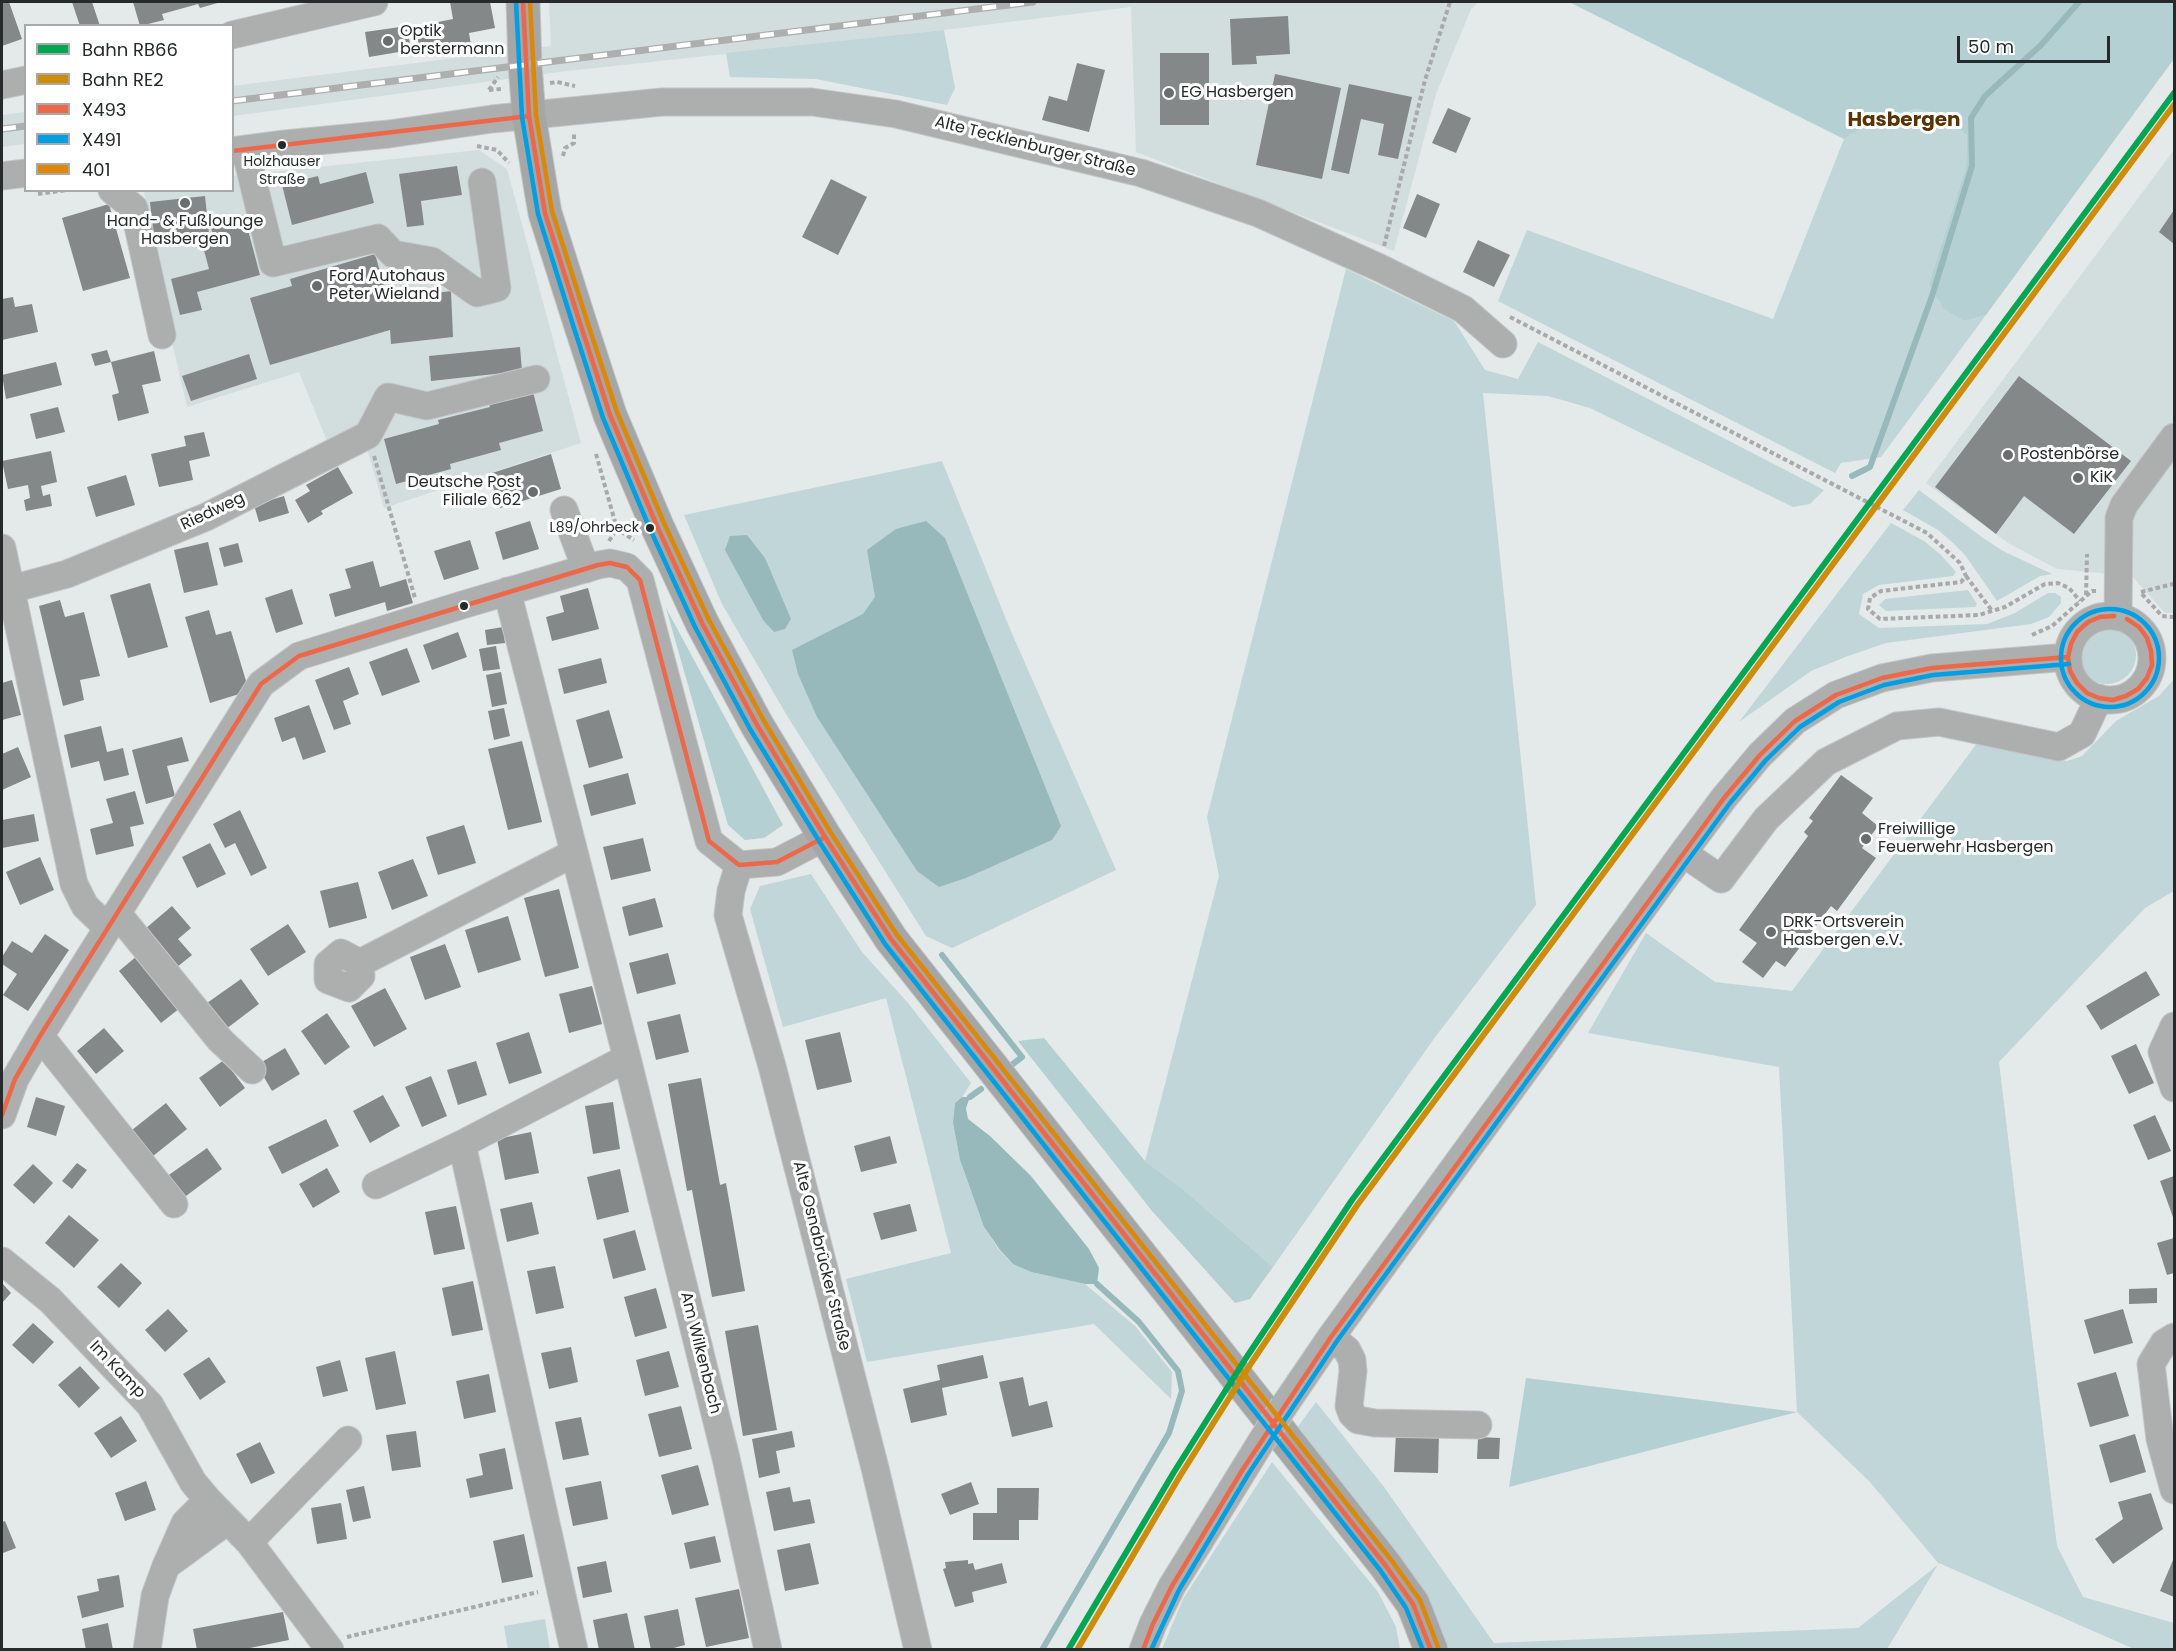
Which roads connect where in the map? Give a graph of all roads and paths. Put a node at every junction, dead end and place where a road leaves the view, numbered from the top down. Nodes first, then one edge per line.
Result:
1 (374, 2) edge
2 (523, 2) edge
3 (1450, 2) edge
4 (234, 35) edge
5 (24, 80) edge
6 (2, 86) edge
7 (529, 116) junction
8 (574, 143) dead end
9 (239, 150) edge
10 (562, 158) dead end
11 (24, 173) edge
12 (2, 176) edge
13 (482, 182) dead end
14 (114, 192) edge
15 (1380, 268) junction
16 (1531, 328) dead end
17 (162, 334) dead end
18 (1503, 344) dead end
19 (536, 380) dead end
20 (368, 435) junction
21 (2175, 436) edge
22 (564, 510) dead end
23 (2, 549) edge
24 (2087, 554) dead end
25 (586, 569) junction
26 (1966, 576) junction
27 (2175, 581) edge
28 (12, 589) junction
29 (507, 591) junction
30 (2141, 592) dead end
31 (2086, 596) dead end
32 (2080, 601) dead end
33 (1993, 612) junction
34 (2118, 617) junction
35 (421, 618) junction
36 (2163, 648) edge
37 (2068, 657) junction
38 (2099, 698) junction
39 (825, 837) junction
40 (574, 853) junction
41 (1683, 854) junction
42 (739, 865) junction
43 (112, 921) junction
44 (360, 963) dead end
45 (2175, 1026) edge
46 (40, 1036) junction
47 (627, 1058) junction
48 (252, 1070) dead end
49 (2175, 1088) edge
50 (2, 1115) edge
51 (462, 1143) junction
52 (376, 1185) dead end
53 (174, 1204) dead end
54 (2, 1261) edge
55 (1331, 1337) junction
56 (2175, 1337) edge
57 (1478, 1425) dead end
58 (348, 1440) dead end
59 (2175, 1490) edge
60 (208, 1500) junction
61 (227, 1521) junction
62 (249, 1542) junction
63 (166, 1566) junction
64 (560, 1588) junction
65 (328, 1646) edge
66 (147, 1650) edge
67 (574, 1650) edge
68 (768, 1650) edge
69 (918, 1650) edge
70 (1143, 1650) edge
71 (1431, 1650) edge

1 - 4 street
2 - 7 main road
3 - 15 path
5 - 6 street
7 - 9 street
7 - 15 street, Alte Tecklenburger Straße
7 - 39 main road
8 - 10 path
9 - 13 street
11 - 12 street
14 - 17 street
15 - 18 street, Alte Tecklenburger Straße
16 - 26 path
19 - 20 street
20 - 28 street, Riedweg
20 - 35 path
21 - 34 street
22 - 25 street
23 - 28 street
24 - 31 path
25 - 29 street
25 - 42 street
26 - 33 path
26 - 33 path
27 - 30 path
28 - 43 street
29 - 35 street
29 - 40 street, Am Wilkenbach
32 - 33 path
34 - 36 street
34 - 37 street
35 - 43 street
36 - 38 street
37 - 38 street
37 - 41 street
38 - 41 street
39 - 42 street
39 - 71 main road
40 - 44 street
40 - 47 street, Am Wilkenbach
41 - 55 street
42 - 69 street, Alte Osnabrücker Straße
43 - 46 street
43 - 48 street
45 - 49 street
46 - 50 street
46 - 53 street
47 - 51 street
47 - 68 street, Am Wilkenbach
51 - 52 street
51 - 64 street
54 - 60 street, Im Kamp
55 - 57 street
55 - 70 street, bridge
56 - 59 street
58 - 62 street
60 - 61 street, Im Kamp
60 - 63 street
61 - 62 street, Im Kamp
61 - 63 street
62 - 65 street, Im Kamp
63 - 66 street
64 - 65 path
64 - 67 street

